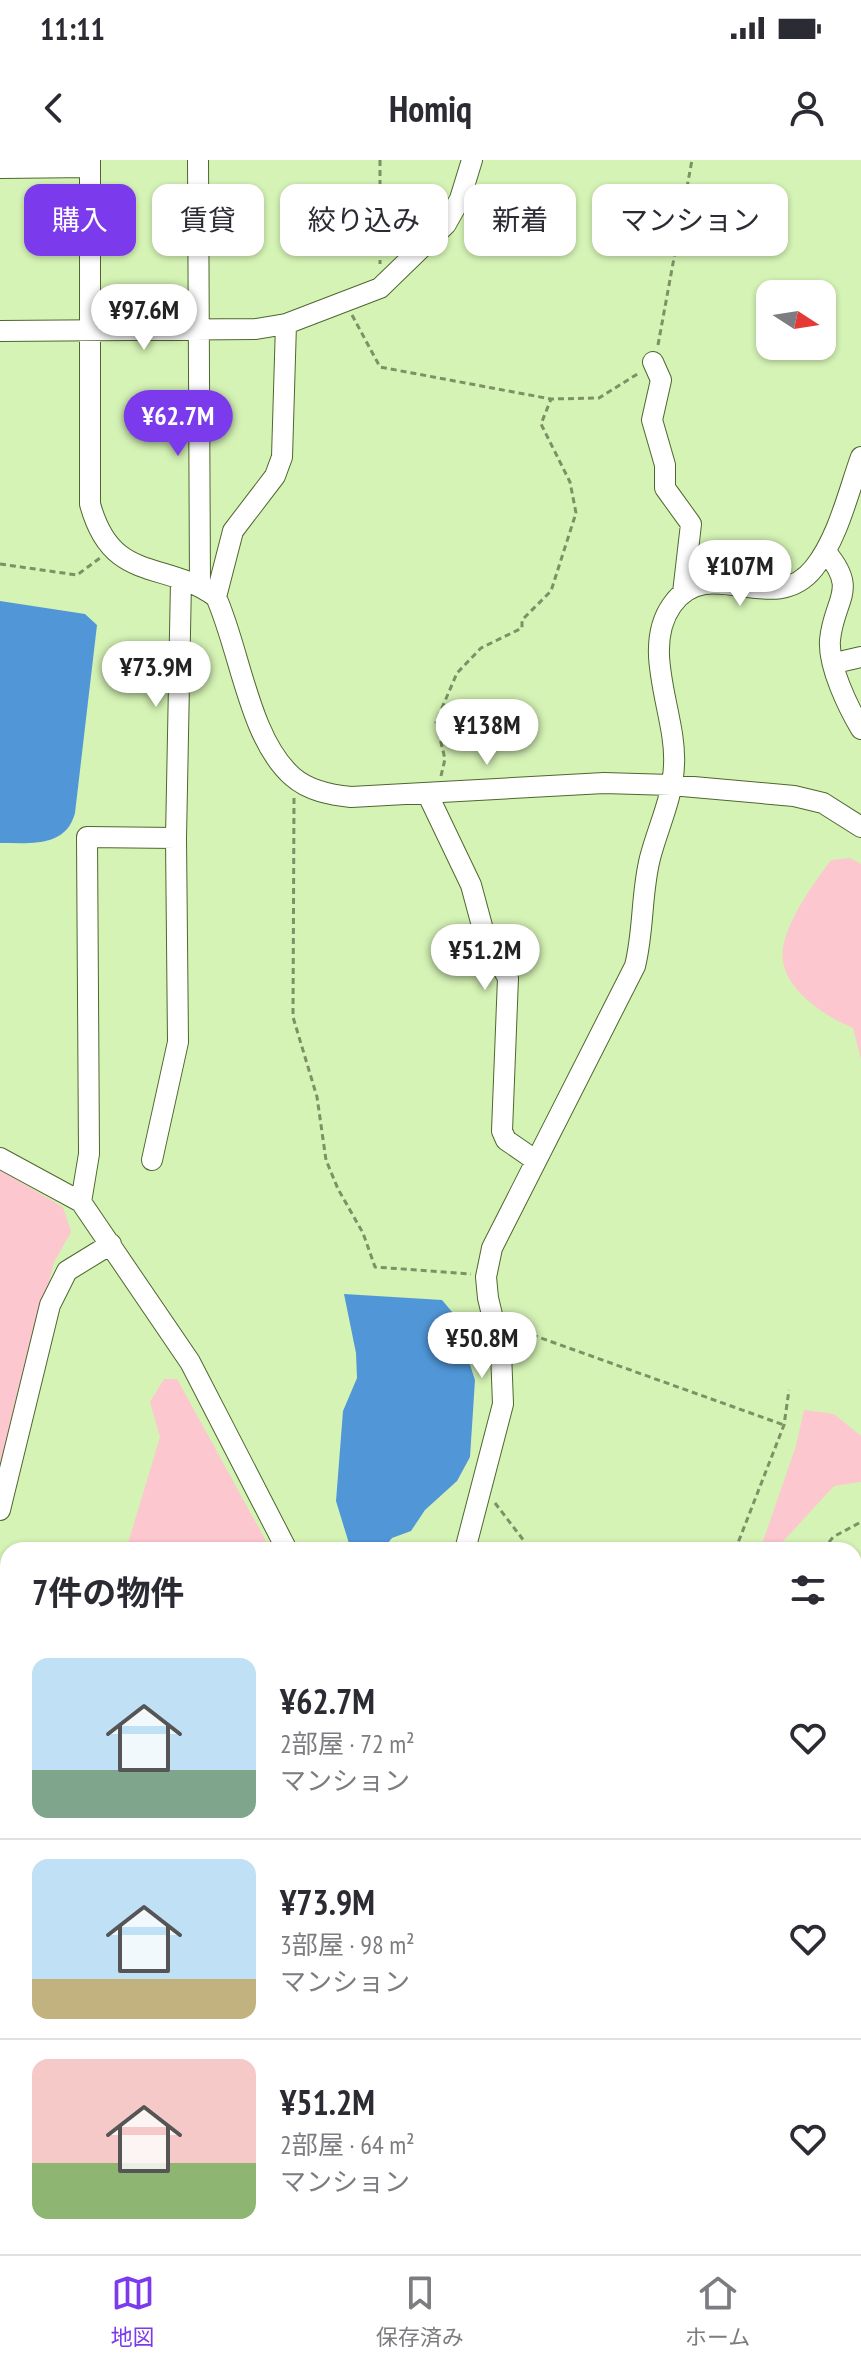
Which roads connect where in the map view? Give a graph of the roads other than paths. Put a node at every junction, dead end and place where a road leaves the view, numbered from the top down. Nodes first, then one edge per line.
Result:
1 (198, 160) edge
2 (472, 160) edge
3 (90, 163) edge
4 (0, 168) edge
5 (286, 324) junction
6 (90, 329) junction
7 (199, 330) junction
8 (0, 331) edge
9 (653, 362) road end
10 (861, 457) edge
11 (826, 552) junction
12 (199, 588) junction
13 (683, 593) junction
14 (861, 657) edge
15 (835, 663) junction
16 (861, 729) edge
17 (671, 785) junction
18 (433, 793) junction
19 (859, 823) edge
20 (176, 838) junction
21 (0, 1158) edge
22 (152, 1160) dead end
23 (535, 1160) junction
24 (81, 1202) junction
25 (111, 1244) junction
26 (0, 1510) edge
27 (283, 1542) edge
28 (467, 1542) edge

1 - 7 street
2 - 5 street
3 - 4 street
3 - 6 street
5 - 7 street
5 - 12 street
6 - 7 street
6 - 8 street
6 - 12 street
7 - 12 street
9 - 13 street
10 - 11 street
11 - 13 street
11 - 15 street
12 - 18 street
12 - 20 street
13 - 17 street
14 - 15 street
15 - 16 street
17 - 18 street
17 - 19 street
17 - 23 street
18 - 23 street
20 - 22 street
20 - 24 street
21 - 24 street
23 - 28 street
24 - 25 street
25 - 26 street
25 - 27 street

